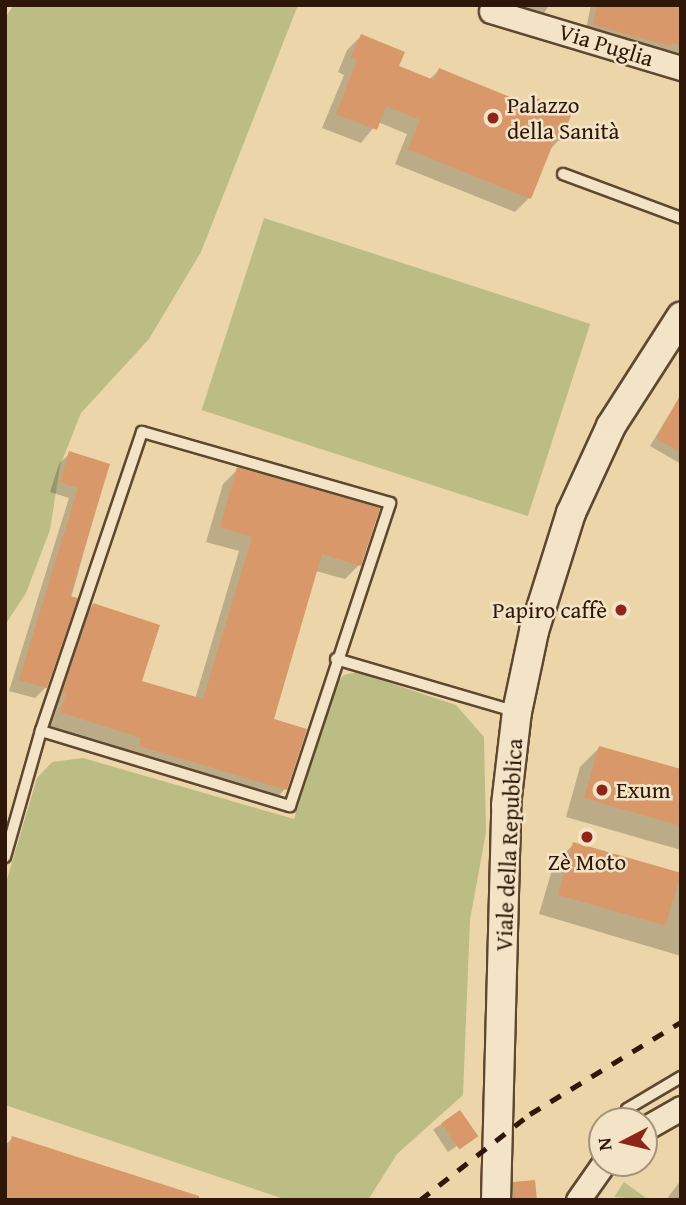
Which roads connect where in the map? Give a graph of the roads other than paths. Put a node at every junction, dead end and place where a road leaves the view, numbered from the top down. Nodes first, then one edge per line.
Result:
1 (491, 10) dead end
2 (681, 68) edge
3 (563, 174) dead end
4 (681, 218) edge
5 (681, 317) edge
6 (336, 659) junction
7 (517, 712) junction
8 (41, 731) junction
9 (5, 857) edge
10 (681, 1077) edge
11 (631, 1107) edge
12 (681, 1108) edge
13 (658, 1121) edge
14 (594, 1177) edge
15 (496, 1200) edge
16 (578, 1200) edge

1 - 2 street, Via Puglia
3 - 4 lane
5 - 7 street, Viale della Repubblica
6 - 7 lane
6 - 8 lane
6 - 8 lane
7 - 15 street, Viale della Repubblica
8 - 9 lane
10 - 11 lane
12 - 13 street
14 - 16 street

